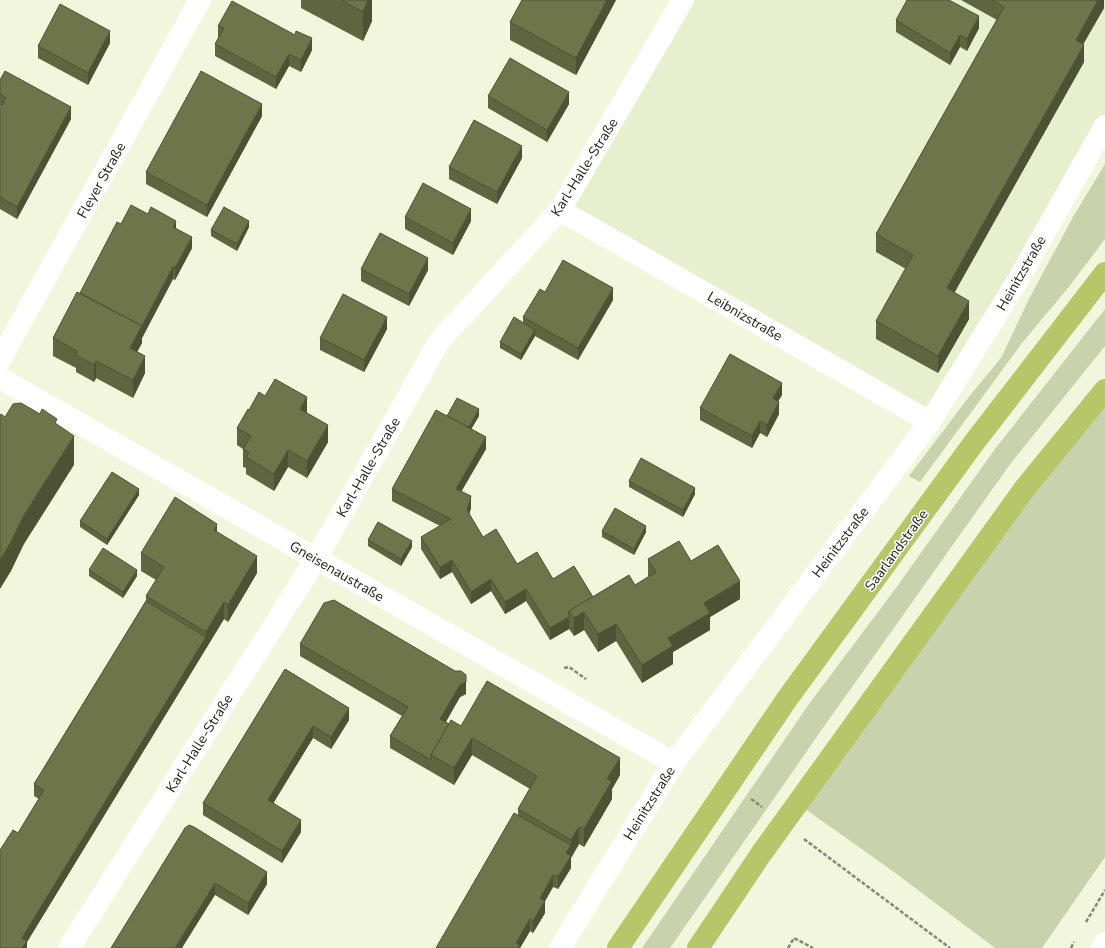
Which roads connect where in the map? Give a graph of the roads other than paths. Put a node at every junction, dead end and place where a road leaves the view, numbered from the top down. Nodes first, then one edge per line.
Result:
1 (200, 0) edge
2 (683, 0) edge
3 (1105, 126) edge
4 (560, 210) junction
5 (1105, 273) edge
6 (0, 360) edge
7 (0, 378) edge
8 (1105, 390) edge
9 (930, 422) junction
10 (316, 559) junction
11 (674, 763) junction
12 (1105, 943) edge
13 (69, 948) edge
14 (560, 948) edge
15 (618, 948) edge
16 (698, 948) edge
17 (1102, 948) edge

1 - 6 street, Fleyer Straße
2 - 4 street, Karl-Halle-Straße
3 - 9 street, Heinitzstraße
4 - 9 street, Leibnizstraße
4 - 10 street, Karl-Halle-Straße
5 - 15 highway, Saarlandstraße
7 - 10 street, Gneisenaustraße
8 - 16 highway
9 - 11 street, Heinitzstraße
10 - 11 street, Gneisenaustraße
10 - 13 street, Karl-Halle-Straße
11 - 14 street, Heinitzstraße
12 - 17 street

